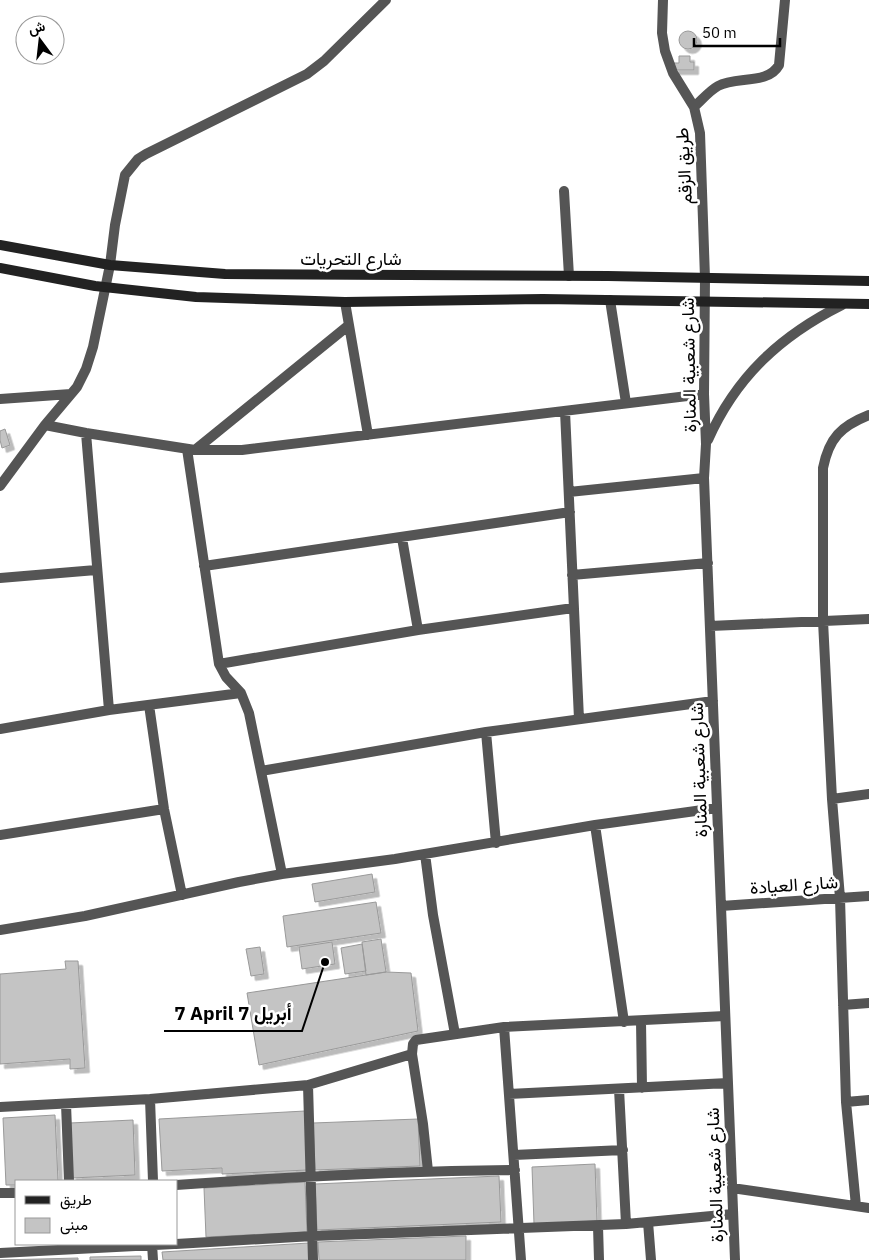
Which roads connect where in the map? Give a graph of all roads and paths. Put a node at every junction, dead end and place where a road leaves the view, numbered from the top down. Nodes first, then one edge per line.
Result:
1 (386, 0) edge
2 (663, 0) edge
3 (785, 0) edge
4 (694, 106) junction
5 (564, 191) dead end
6 (0, 245) edge
7 (110, 265) junction
8 (0, 268) edge
9 (569, 276) junction
10 (705, 278) junction
11 (869, 281) edge
12 (105, 287) junction
13 (610, 300) junction
14 (704, 301) junction
15 (345, 302) junction
16 (869, 304) edge
17 (842, 305) junction
18 (349, 325) junction
19 (71, 394) junction
20 (704, 394) junction
21 (0, 399) edge
22 (626, 404) junction
23 (565, 411) junction
24 (869, 415) edge
25 (45, 425) junction
26 (86, 433) junction
27 (368, 435) junction
28 (706, 444) junction
29 (191, 449) junction
30 (704, 478) junction
31 (0, 486) edge
32 (569, 492) junction
33 (570, 512) junction
34 (402, 538) junction
35 (708, 564) junction
36 (204, 566) junction
37 (96, 570) junction
38 (572, 575) junction
39 (0, 578) edge
40 (573, 608) junction
41 (869, 619) edge
42 (823, 621) junction
43 (710, 626) junction
44 (418, 630) junction
45 (219, 664) junction
46 (241, 693) junction
47 (713, 701) junction
48 (149, 705) junction
49 (109, 710) junction
50 (579, 719) junction
51 (0, 729) edge
52 (486, 732) junction
53 (261, 772) junction
54 (869, 794) edge
55 (832, 799) junction
56 (717, 808) junction
57 (164, 809) junction
58 (595, 825) junction
59 (0, 835) edge
60 (496, 843) junction
61 (425, 854) junction
62 (282, 874) junction
63 (182, 895) junction
64 (869, 896) edge
65 (840, 898) junction
66 (721, 906) junction
67 (0, 930) edge
68 (869, 1002) edge
69 (843, 1005) junction
70 (725, 1016) junction
71 (641, 1021) junction
72 (624, 1022) junction
73 (504, 1027) junction
74 (455, 1034) junction
75 (412, 1054) junction
76 (728, 1083) junction
77 (308, 1085) junction
78 (642, 1088) junction
79 (619, 1089) junction
80 (509, 1094) junction
81 (150, 1099) junction
82 (869, 1100) edge
83 (846, 1102) junction
84 (66, 1104) junction
85 (0, 1107) edge
86 (624, 1150) junction
87 (514, 1155) junction
88 (515, 1170) junction
89 (428, 1171) junction
90 (311, 1176) junction
91 (69, 1180) edge
92 (153, 1180) edge
93 (178, 1185) edge
94 (732, 1188) junction
95 (0, 1193) edge
96 (15, 1193) edge
97 (856, 1206) junction
98 (869, 1208) edge
99 (733, 1214) junction
100 (648, 1222) junction
101 (626, 1224) junction
102 (598, 1226) junction
103 (518, 1229) junction
104 (313, 1236) junction
105 (178, 1244) edge
106 (135, 1245) edge
107 (152, 1245) edge
108 (0, 1253) edge
109 (153, 1260) edge
110 (313, 1260) edge
111 (521, 1260) edge
112 (599, 1260) edge
113 (651, 1260) edge
114 (734, 1260) edge

1 - 7 street
2 - 4 street, طريق الزقم
3 - 4 street
4 - 10 street, طريق الزقم
5 - 9 street
6 - 7 main road, شارع التحريات
7 - 9 main road, شارع التحريات
7 - 12 street
8 - 12 main road
9 - 10 main road, شارع التحريات
10 - 11 main road, شارع التحريات
10 - 14 street, شارع شعبية المنارة
12 - 15 main road
12 - 19 street
13 - 14 main road
13 - 15 main road
13 - 22 street
14 - 17 main road
14 - 20 street, شارع شعبية المنارة
15 - 18 street
16 - 17 main road
17 - 28 street
18 - 27 street
18 - 29 street
19 - 21 street
19 - 25 street
20 - 22 street
20 - 28 street, شارع شعبية المنارة
22 - 23 street
23 - 27 street
23 - 32 street
24 - 42 street
25 - 26 street
25 - 31 street
26 - 29 street
26 - 37 street
27 - 29 street
28 - 30 street, شارع شعبية المنارة
29 - 36 street
30 - 32 street
30 - 35 street, شارع شعبية المنارة
32 - 33 street
33 - 34 street
33 - 38 street
34 - 36 street
34 - 44 street
35 - 38 street
35 - 43 street, شارع شعبية المنارة
36 - 45 street
37 - 39 street
37 - 49 street
38 - 40 street
40 - 44 street
40 - 50 street
41 - 42 street
42 - 43 street
42 - 55 street
43 - 47 street, شارع شعبية المنارة
44 - 45 street
45 - 46 street
46 - 48 street
46 - 53 street
47 - 50 street
47 - 56 street, شارع شعبية المنارة
48 - 49 street
48 - 57 street
49 - 51 street
50 - 52 street
52 - 53 street
52 - 60 street
53 - 62 street
54 - 55 street
55 - 65 street
56 - 58 street
56 - 66 street, شارع شعبية المنارة
57 - 59 street
57 - 63 street
58 - 60 street
58 - 72 street
60 - 61 street
61 - 62 street
61 - 74 street
62 - 63 street
63 - 67 street
64 - 65 street, شارع العيادة
65 - 66 street, شارع العيادة
65 - 69 street
66 - 70 street, شارع شعبية المنارة
68 - 69 street
69 - 83 street
70 - 71 street
70 - 76 street, شارع شعبية المنارة
71 - 72 street
71 - 78 street
72 - 73 street
73 - 74 street
73 - 80 street
74 - 75 street
75 - 77 street
75 - 89 street
76 - 78 street
76 - 94 street, شارع شعبية المنارة
77 - 81 street
77 - 90 street
78 - 79 street
79 - 80 street
79 - 86 street
80 - 87 street
81 - 84 street
81 - 92 street
82 - 83 street
83 - 97 street
84 - 85 street
84 - 91 street
86 - 87 street
86 - 101 street
87 - 88 street
88 - 89 street
88 - 103 street
89 - 90 street
90 - 93 street
90 - 104 street
94 - 97 street
94 - 99 street, شارع شعبية المنارة
95 - 96 street
97 - 98 street
99 - 100 street
99 - 114 street, شارع شعبية المنارة
100 - 101 street
100 - 113 street
101 - 102 street
102 - 103 street
102 - 112 street
103 - 104 street
103 - 111 street
104 - 105 street
104 - 110 street
106 - 108 street
107 - 109 street

